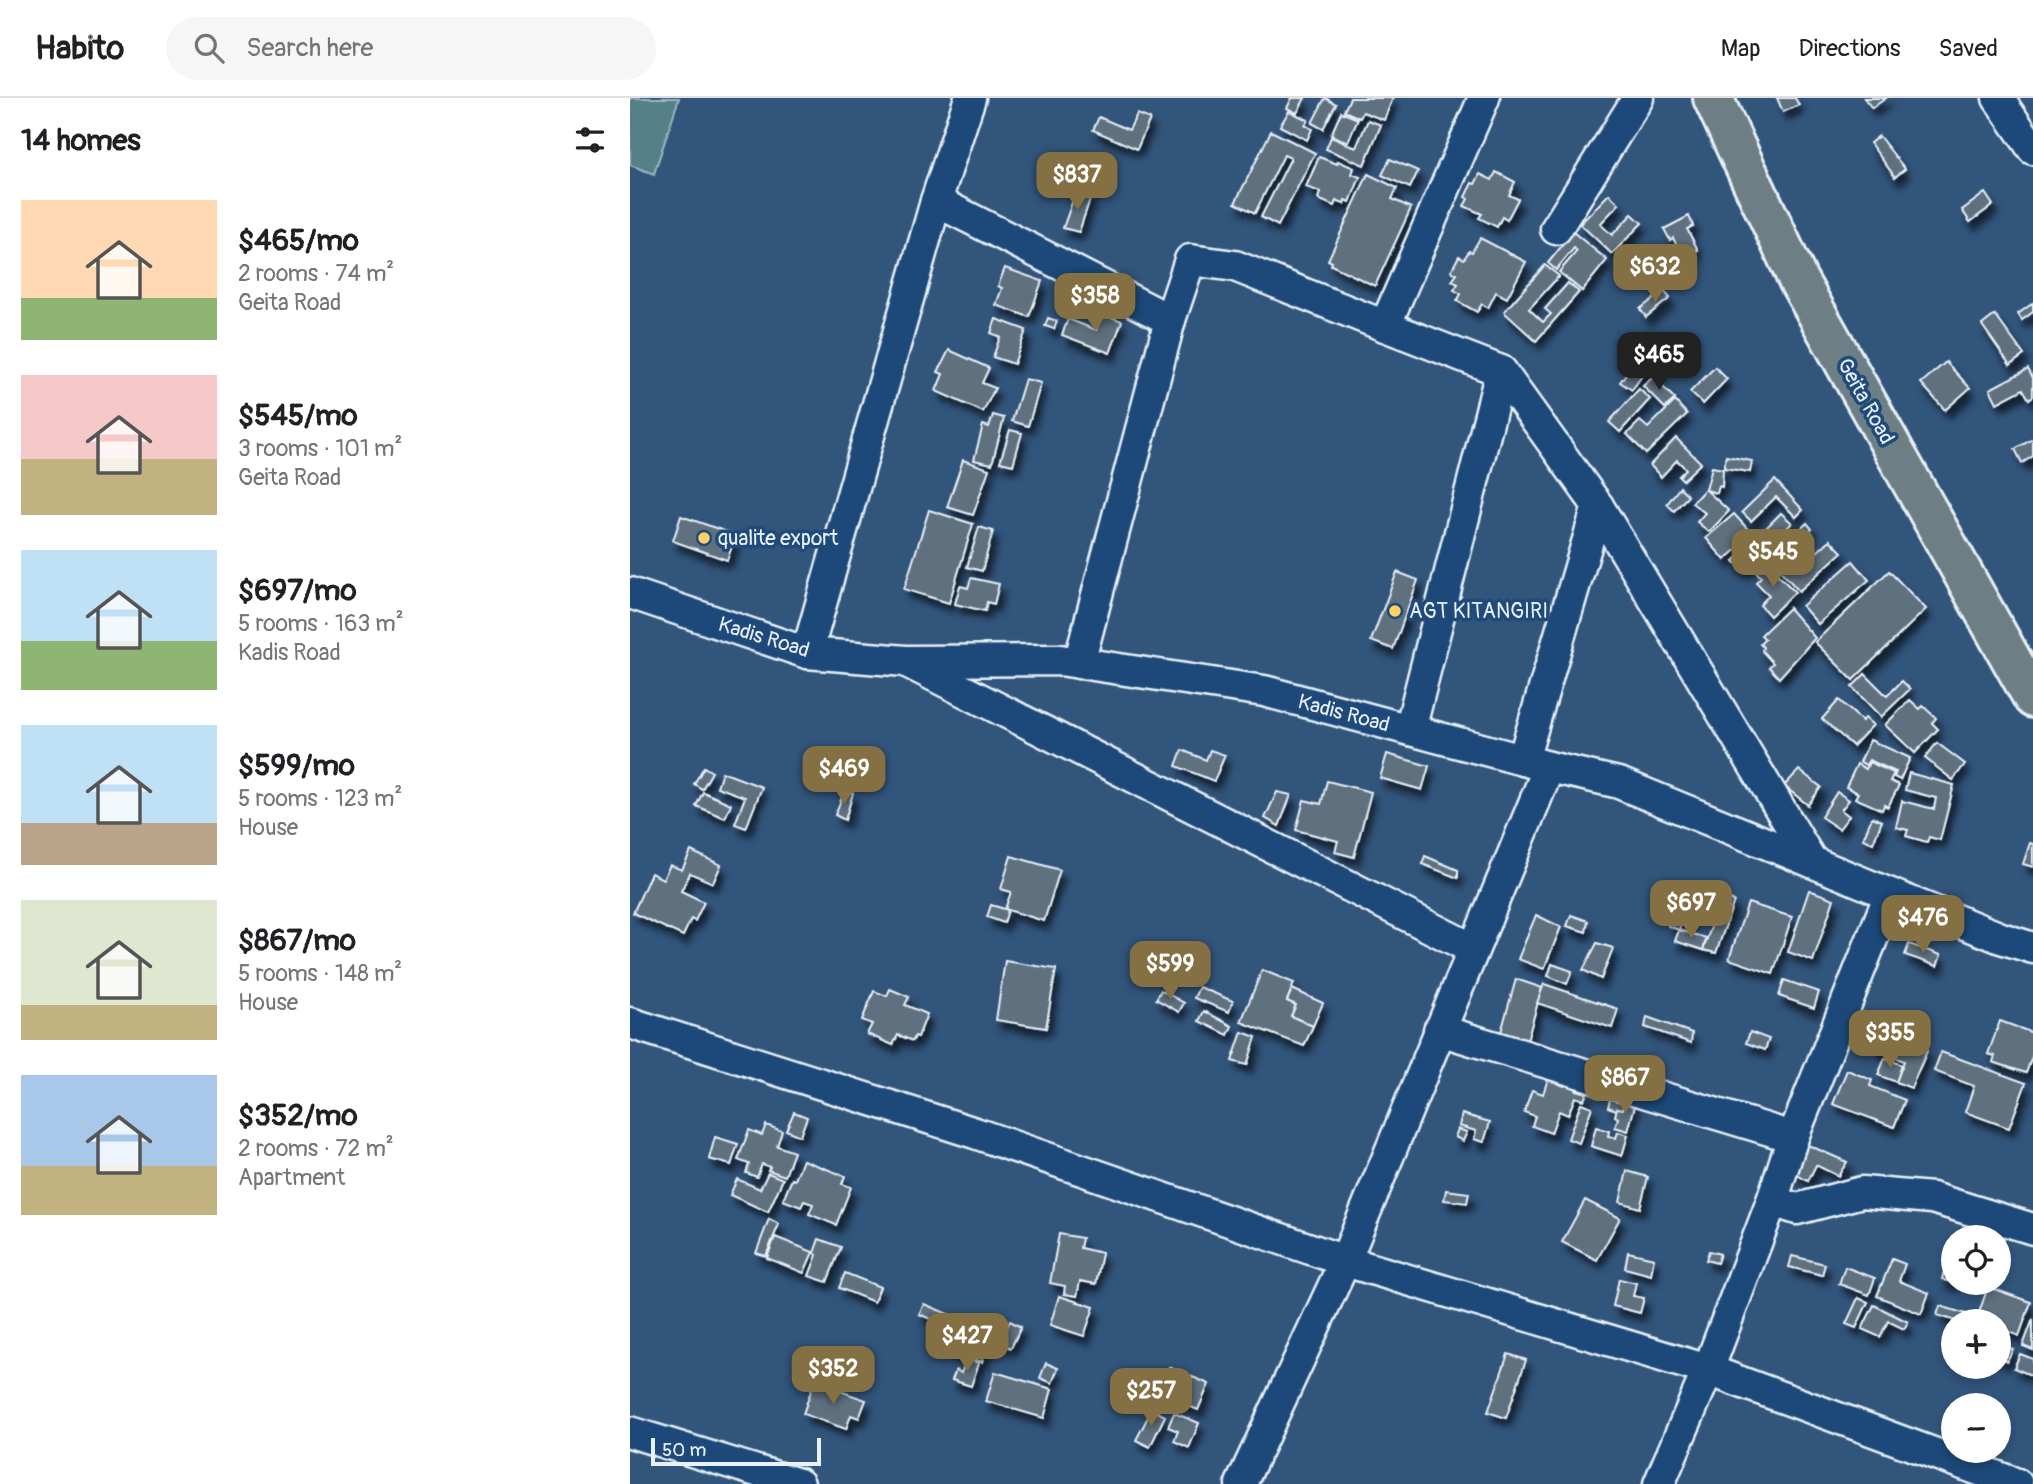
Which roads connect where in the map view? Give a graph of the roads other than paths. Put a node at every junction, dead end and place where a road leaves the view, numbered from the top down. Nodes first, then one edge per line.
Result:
1 (970, 98) edge
2 (1484, 98) edge
3 (1638, 98) edge
4 (1713, 98) edge
5 (1998, 98) edge
6 (2033, 149) edge
7 (936, 201) junction
8 (1556, 229) dead end
9 (1170, 320) junction
10 (1385, 326) junction
11 (1501, 370) junction
12 (1598, 506) junction
13 (630, 593) edge
14 (807, 653) junction
15 (906, 661) junction
16 (1079, 663) junction
17 (2033, 698) edge
18 (1410, 730) junction
19 (1536, 763) junction
20 (1812, 862) junction
21 (1889, 894) junction
22 (2033, 948) edge
23 (1473, 949) junction
24 (630, 1023) edge
25 (1439, 1030) junction
26 (1793, 1137) junction
27 (1772, 1201) junction
28 (2033, 1229) edge
29 (1345, 1261) junction
30 (1707, 1370) junction
31 (630, 1432) edge
32 (799, 1484) edge
33 (1241, 1484) edge
34 (1659, 1484) edge
35 (2018, 1484) edge

1 - 7 street
2 - 10 street
3 - 8 street
4 - 17 main road, Geita Road
5 - 6 street
7 - 9 street
7 - 14 street
9 - 10 street
9 - 16 street
10 - 11 street
11 - 12 street
11 - 18 street
12 - 19 street
12 - 20 street
13 - 14 street, Kadis Road
14 - 15 street, Kadis Road
15 - 16 street, Kadis Road
15 - 23 street
16 - 18 street, Kadis Road
18 - 19 street, Kadis Road
19 - 20 street, Kadis Road
19 - 23 street
20 - 21 street, Kadis Road
21 - 22 street, Kadis Road
21 - 26 street
23 - 25 street
24 - 29 street
25 - 26 street
25 - 29 street
26 - 27 street
27 - 28 street
27 - 30 street
29 - 30 street
29 - 33 street
30 - 34 street
30 - 35 street
31 - 32 street

